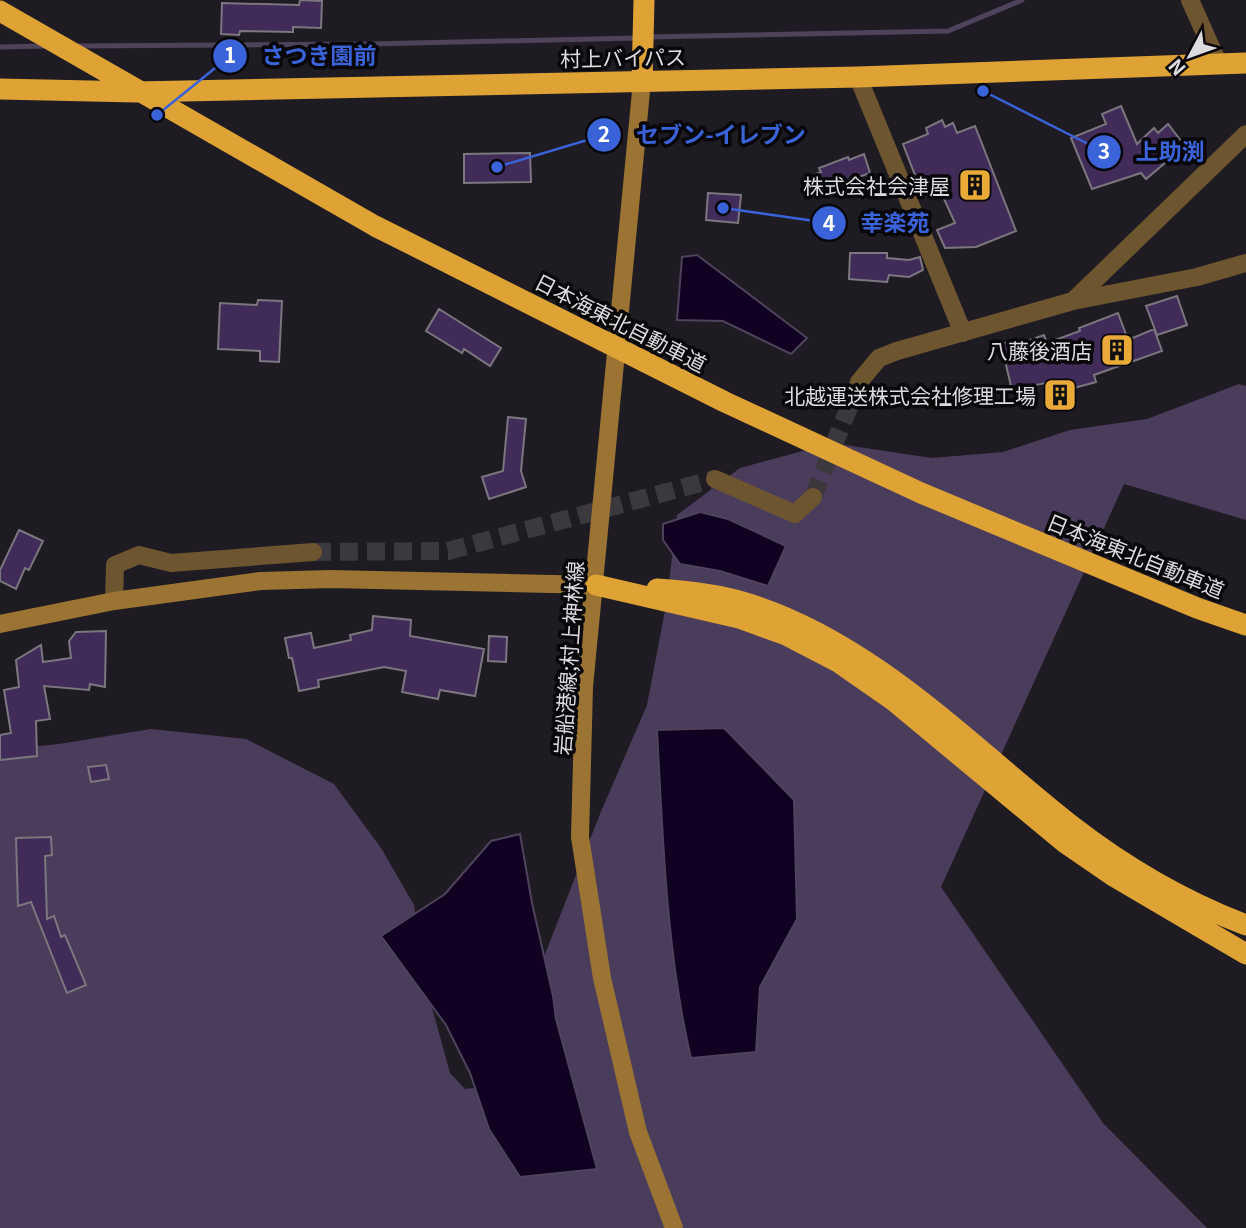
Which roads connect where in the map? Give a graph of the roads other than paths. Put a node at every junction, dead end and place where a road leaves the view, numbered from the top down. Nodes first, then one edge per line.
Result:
1 (644, 0) edge
2 (1191, 0) edge
3 (0, 11) edge
4 (1246, 64) edge
5 (1219, 65) junction
6 (858, 78) junction
7 (642, 81) junction
8 (0, 89) edge
9 (1246, 134) edge
10 (1246, 263) edge
11 (1073, 301) junction
12 (963, 333) junction
13 (859, 382) tunnel mouth
14 (716, 479) tunnel mouth
15 (813, 497) dead end
16 (313, 552) tunnel mouth
17 (596, 585) junction
18 (1154, 588) junction
19 (114, 601) junction
20 (1197, 608) junction
21 (1246, 617) edge
22 (0, 624) edge
23 (1246, 625) edge
24 (1246, 633) edge
25 (1178, 915) junction
26 (1246, 925) edge
27 (1246, 946) edge
28 (1246, 954) edge
29 (674, 1228) edge

1 - 7 highway
2 - 5 street
3 - 18 highway, 日本海東北自動車道
4 - 5 highway, 村上バイパス
5 - 6 highway, 村上バイパス
6 - 7 highway, 村上バイパス
6 - 12 street
7 - 8 highway, 村上バイパス
7 - 17 main road, 岩船港線;村上神林線
9 - 11 street
10 - 11 street
11 - 12 street
12 - 13 street
14 - 15 street
16 - 19 street
17 - 19 main road
17 - 25 highway
17 - 26 highway
17 - 29 main road, 岩船港線;村上神林線
18 - 20 highway, 日本海東北自動車道
18 - 21 highway
19 - 22 main road
20 - 23 highway, 日本海東北自動車道
20 - 24 highway
25 - 27 highway
25 - 28 highway

